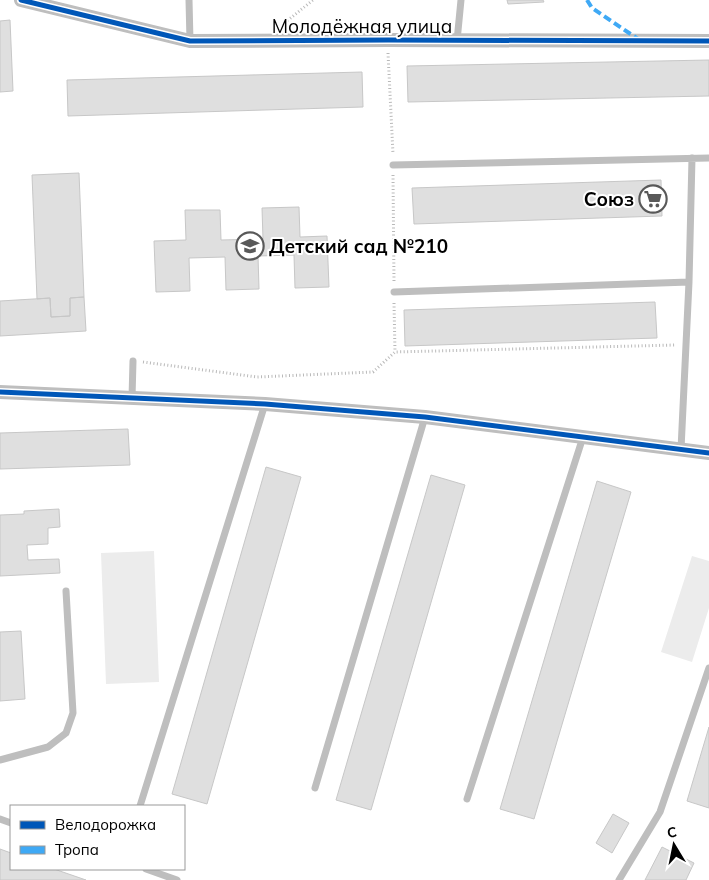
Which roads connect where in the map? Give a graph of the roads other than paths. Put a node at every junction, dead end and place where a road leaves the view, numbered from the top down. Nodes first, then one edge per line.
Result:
1 (21, 0) edge
2 (189, 0) edge
3 (461, 0) edge
4 (457, 40) junction
5 (190, 41) junction
6 (709, 41) edge
7 (692, 158) junction
8 (709, 158) edge
9 (393, 164) road end
10 (689, 282) junction
11 (394, 292) road end
12 (133, 360) road end
13 (0, 392) edge
14 (132, 398) junction
15 (265, 404) junction
16 (425, 417) junction
17 (583, 437) junction
18 (681, 449) junction
19 (709, 452) edge
20 (66, 591) dead end
21 (709, 668) edge
22 (0, 760) edge
23 (315, 788) dead end
24 (467, 799) dead end
25 (140, 805) edge
26 (149, 870) edge
27 (177, 880) edge
28 (619, 880) edge

1 - 5 street, Молодёжная улица
2 - 5 lane
3 - 4 lane
4 - 5 street, Молодёжная улица
4 - 6 street, Молодёжная улица
7 - 8 lane
7 - 9 lane
7 - 10 lane
10 - 11 lane
10 - 18 lane
12 - 14 lane
13 - 14 street
14 - 15 street
15 - 16 street
15 - 25 lane
16 - 17 street
16 - 23 lane
17 - 18 street
17 - 24 lane
18 - 19 street
20 - 22 lane
21 - 28 lane
26 - 27 lane

